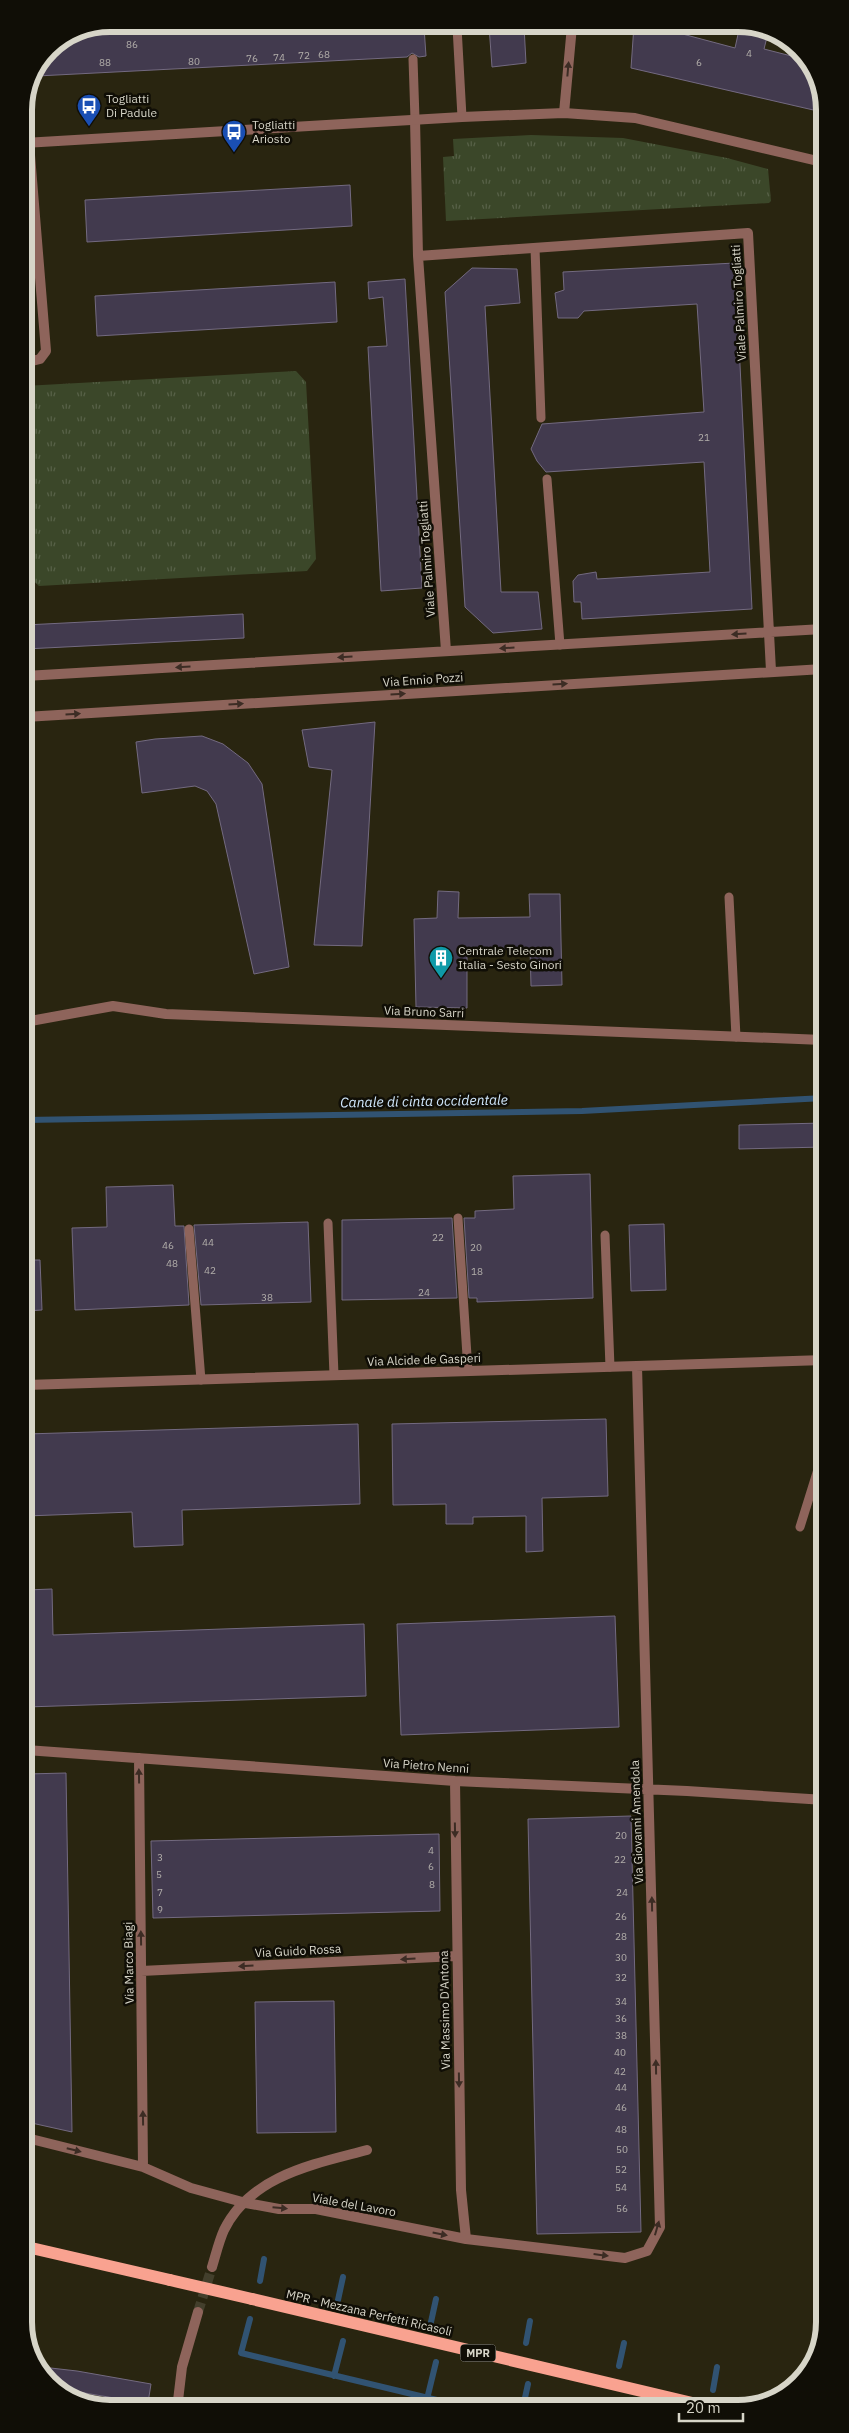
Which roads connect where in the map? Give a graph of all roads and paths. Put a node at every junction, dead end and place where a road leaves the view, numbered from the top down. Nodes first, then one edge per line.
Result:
1 (456, 33) edge
2 (571, 33) edge
3 (414, 59) dead end
4 (564, 113) junction
5 (462, 117) junction
6 (416, 119) junction
7 (33, 143) edge
8 (816, 161) edge
9 (33, 236) edge
10 (536, 248) junction
11 (418, 256) junction
12 (33, 361) edge
13 (541, 418) dead end
14 (547, 479) dead end
15 (816, 629) edge
16 (768, 632) junction
17 (560, 645) junction
18 (446, 651) junction
19 (816, 669) edge
20 (771, 671) junction
21 (33, 676) edge
22 (33, 718) edge
23 (729, 897) dead end
24 (33, 1021) edge
25 (736, 1037) junction
26 (816, 1040) edge
27 (458, 1218) dead end
28 (328, 1223) dead end
29 (189, 1229) dead end
30 (605, 1235) dead end
31 (816, 1360) edge
32 (637, 1366) junction
33 (610, 1367) junction
34 (468, 1371) junction
35 (334, 1375) junction
36 (201, 1380) junction
37 (32, 1385) edge
38 (816, 1476) edge
39 (800, 1527) dead end
40 (32, 1750) edge
41 (139, 1758) junction
42 (454, 1781) junction
43 (649, 1790) junction
44 (816, 1800) edge
45 (457, 1956) junction
46 (141, 1971) junction
47 (32, 2140) edge
48 (368, 2150) dead end
49 (143, 2167) junction
50 (246, 2203) junction
51 (466, 2239) junction
52 (32, 2248) edge
53 (625, 2258) joint
54 (212, 2267) tunnel mouth
55 (198, 2312) tunnel mouth
56 (178, 2400) edge
57 (680, 2400) edge

1 - 5 lane
4 -> 2 street
3 - 6 lane
4 - 5 street
4 - 8 street
5 - 6 street
6 - 7 street
6 - 11 street, Viale Palmiro Togliatti
9 - 12 street
10 - 11 street, Viale Palmiro Togliatti
10 - 13 lane
10 - 16 street, Viale Palmiro Togliatti
11 - 18 street, Viale Palmiro Togliatti
14 - 17 lane
15 - 16 street
16 -> 17 street
16 - 20 street, Viale Palmiro Togliatti
17 -> 18 street
18 -> 21 street
19 - 20 street, Via Ennio Pozzi
22 -> 20 street, Via Ennio Pozzi
23 - 25 lane
24 - 25 street, Via Bruno Sarri
25 - 26 street, Via Bruno Sarri
27 - 34 lane
28 - 35 lane
29 - 36 lane
30 - 33 lane
31 - 32 street, Via Alcide de Gasperi
32 - 33 street, Via Alcide de Gasperi
32 - 43 street, Via Giovanni Amendola
33 - 34 street, Via Alcide de Gasperi
34 - 35 street, Via Alcide de Gasperi
35 - 36 street, Via Alcide de Gasperi
36 - 37 street, Via Alcide de Gasperi
38 - 39 lane
40 - 41 street, Via Pietro Nenni
41 - 42 street, Via Pietro Nenni
46 -> 41 street, Via Marco Biagi
42 - 43 street, Via Pietro Nenni
42 -> 45 street, Via Massimo D'Antona
43 - 44 street, Via Pietro Nenni
53 -> 43 street, Via Giovanni Amendola
45 -> 46 street, Via Guido Rossa
45 -> 51 street, Via Massimo D'Antona
49 -> 46 street, Via Marco Biagi
47 -> 49 street, Viale del Lavoro
48 - 50 street
49 - 50 street, Viale del Lavoro
50 -> 51 street, Viale del Lavoro
50 - 54 street
51 -> 53 street, Viale del Lavoro
52 - 57 main road, MPR - Mezzana Perfetti Ricasoli / MPR, bridge
55 - 56 street

